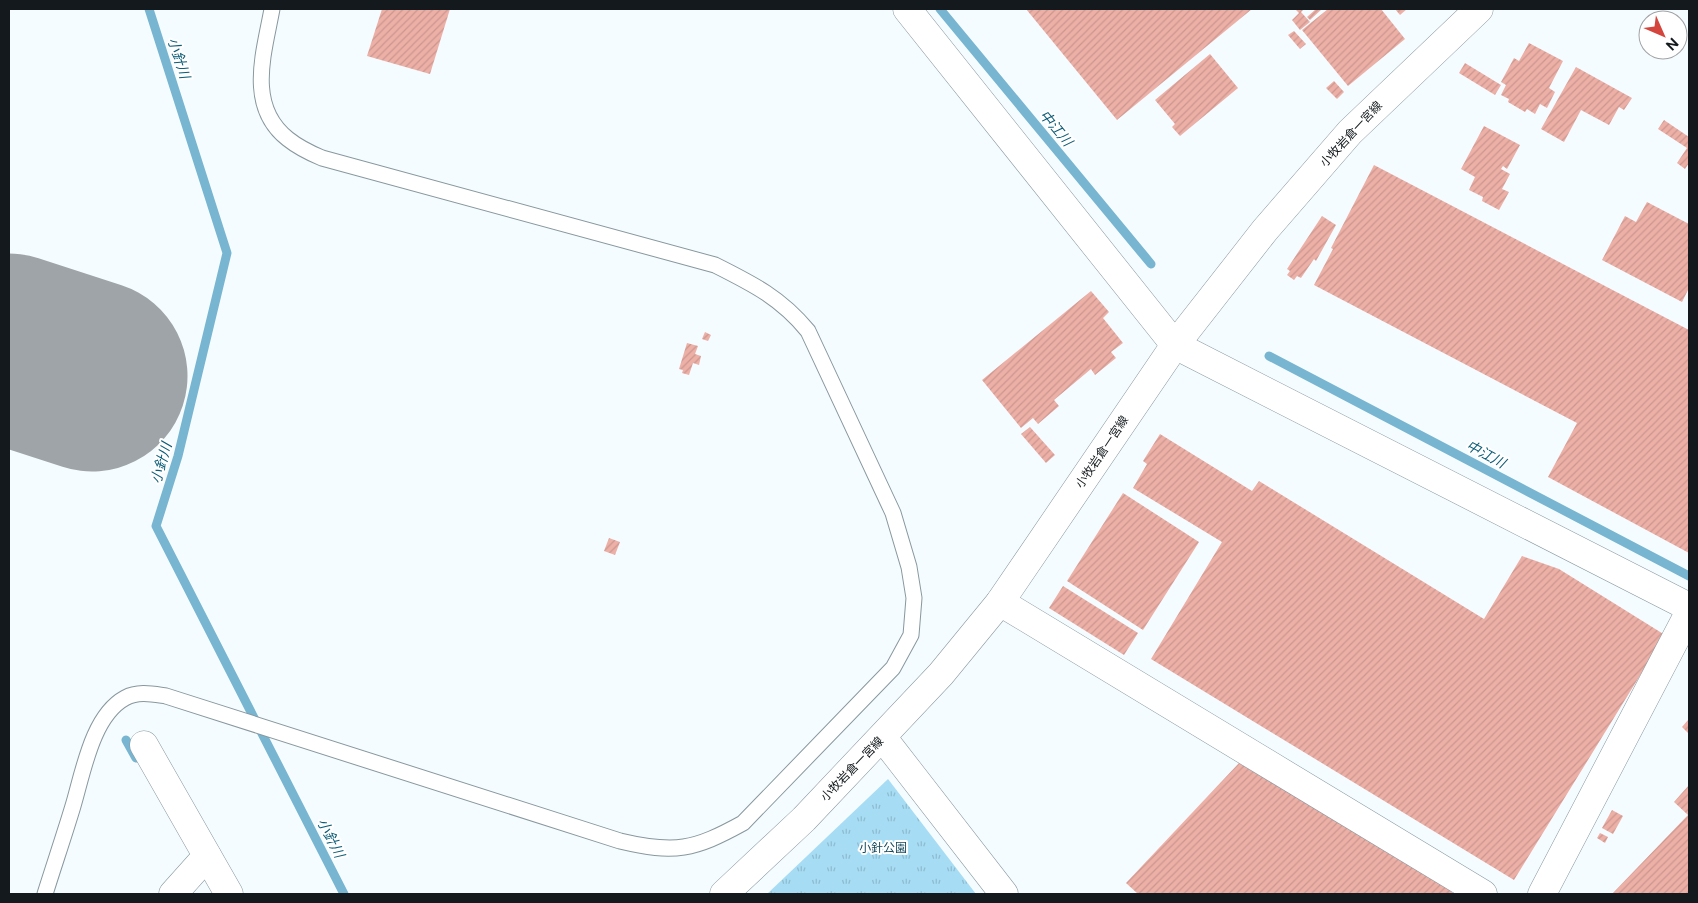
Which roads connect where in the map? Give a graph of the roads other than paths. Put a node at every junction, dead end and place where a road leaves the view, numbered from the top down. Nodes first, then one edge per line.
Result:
1 (272, 9) edge
2 (907, 9) edge
3 (1479, 9) edge
4 (1175, 345) junction
5 (1000, 602) junction
6 (1689, 607) edge
7 (1689, 613) edge
8 (883, 738) junction
9 (144, 745) dead end
10 (201, 863) junction
11 (46, 894) edge
12 (173, 894) edge
13 (229, 894) edge
14 (724, 894) edge
15 (1004, 894) edge
16 (1483, 894) edge
17 (1542, 894) edge

1 - 11 lane
2 - 4 street
3 - 4 street, 小牧岩倉一宮線
4 - 5 street, 小牧岩倉一宮線
4 - 6 street
5 - 8 street, 小牧岩倉一宮線
5 - 16 street
7 - 17 street
8 - 14 street, 小牧岩倉一宮線
8 - 15 street
9 - 10 street
10 - 12 street
10 - 13 street

